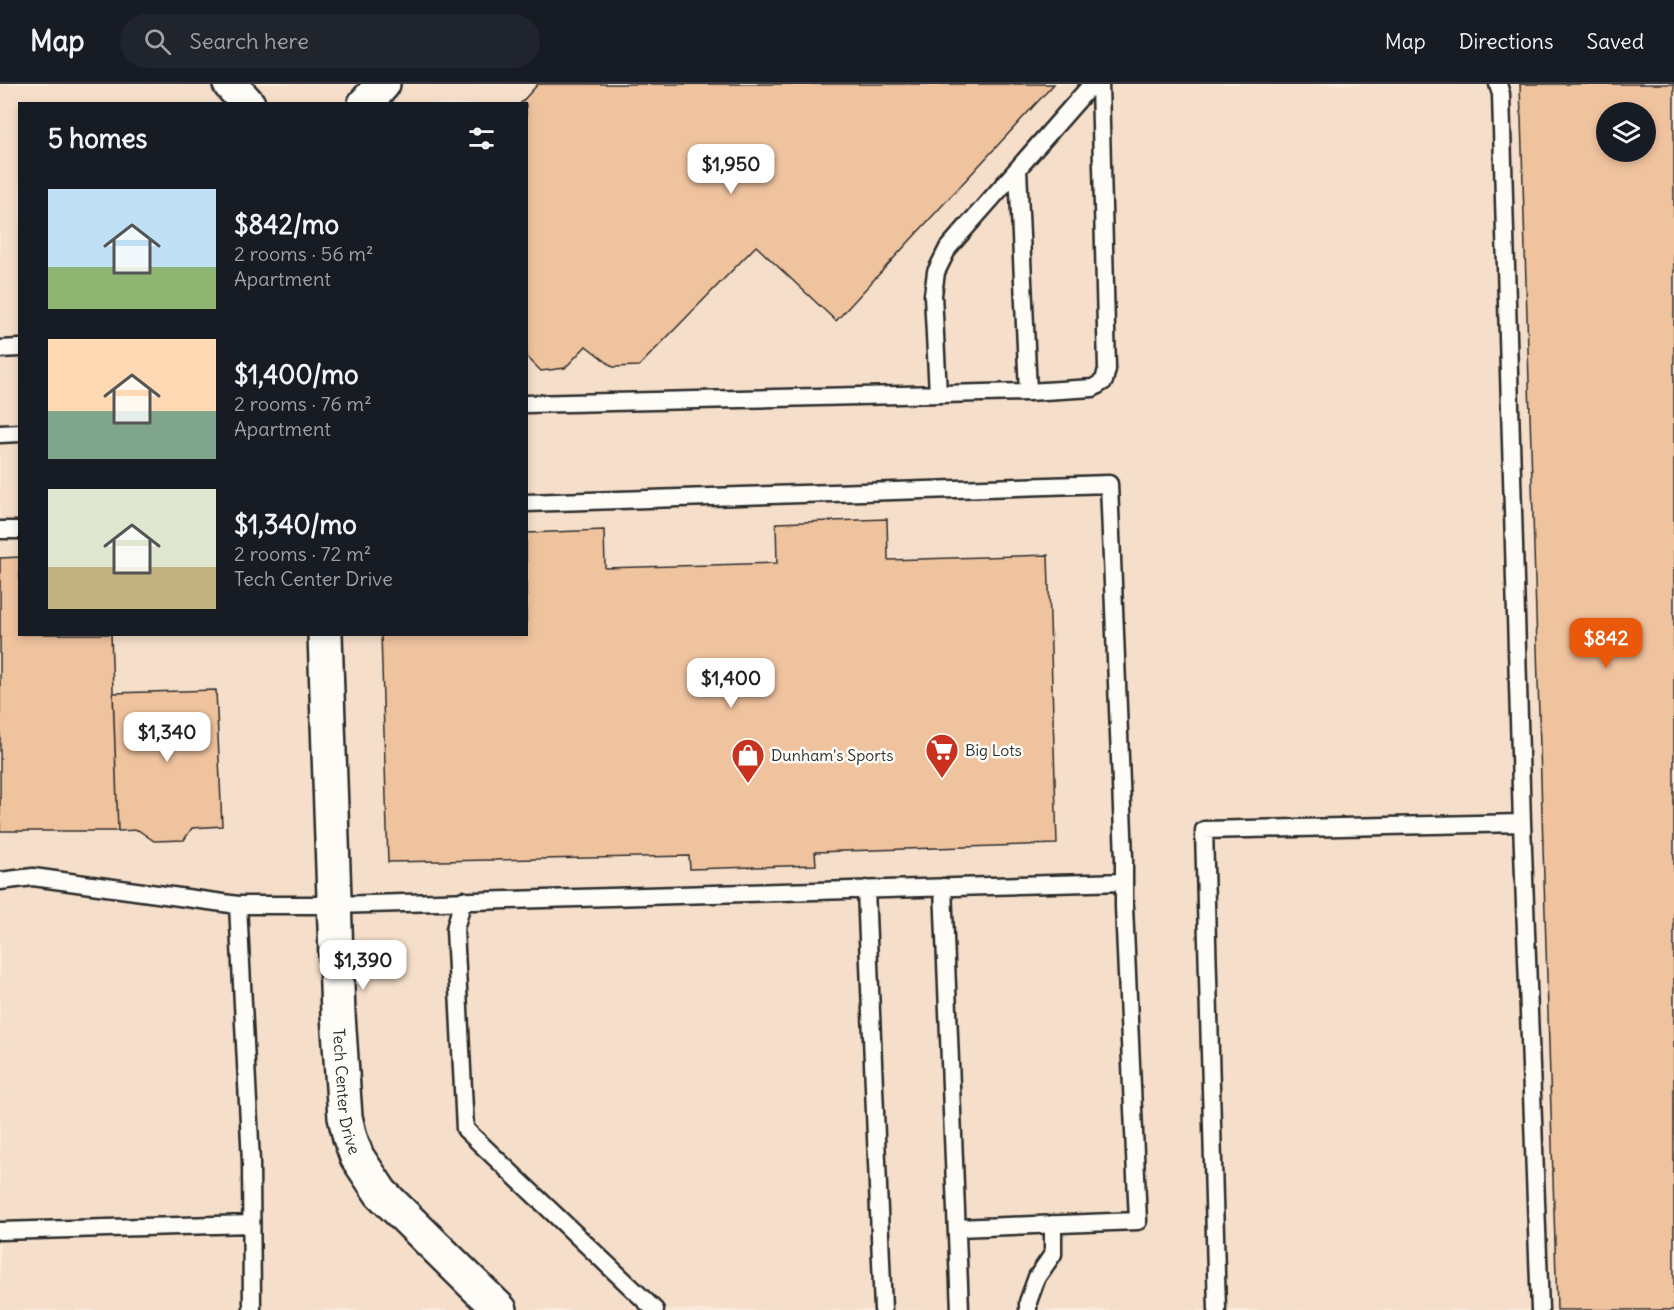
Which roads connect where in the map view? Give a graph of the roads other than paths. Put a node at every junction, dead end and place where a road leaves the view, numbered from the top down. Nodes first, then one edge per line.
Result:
1 (230, 84) edge
2 (383, 84) edge
3 (1092, 84) edge
4 (1100, 84) edge
5 (1498, 84) edge
6 (246, 102) edge
7 (367, 102) edge
8 (1018, 169) junction
9 (18, 348) edge
10 (0, 349) edge
11 (1028, 392) junction
12 (938, 394) junction
13 (528, 404) edge
14 (18, 433) edge
15 (0, 434) edge
16 (528, 503) edge
17 (0, 530) edge
18 (18, 530) edge
19 (325, 636) edge
20 (1522, 823) junction
21 (0, 881) edge
22 (1124, 882) junction
23 (943, 888) junction
24 (866, 890) junction
25 (463, 900) junction
26 (238, 905) junction
27 (334, 905) junction
28 (251, 1224) junction
29 (1053, 1224) junction
30 (957, 1228) junction
31 (0, 1231) edge
32 (252, 1310) edge
33 (500, 1310) edge
34 (655, 1310) edge
35 (883, 1310) edge
36 (960, 1310) edge
37 (1028, 1310) edge
38 (1217, 1310) edge
39 (1540, 1310) edge

1 - 6 street
2 - 7 street
3 - 8 lane
4 - 11 lane
5 - 20 lane
8 - 11 lane
8 - 12 lane
9 - 10 lane
11 - 12 lane
12 - 13 lane
14 - 15 lane
16 - 22 lane
17 - 18 lane
19 - 27 street, Tech Center Drive
20 - 38 lane
20 - 39 lane
21 - 26 lane
22 - 23 lane
22 - 29 lane
23 - 24 lane
23 - 30 lane
24 - 25 lane
24 - 35 lane
25 - 27 lane
25 - 34 lane
26 - 27 lane
26 - 28 lane
27 - 33 street, Tech Center Drive
28 - 31 lane
28 - 32 lane
29 - 30 lane
29 - 37 lane
30 - 36 lane

